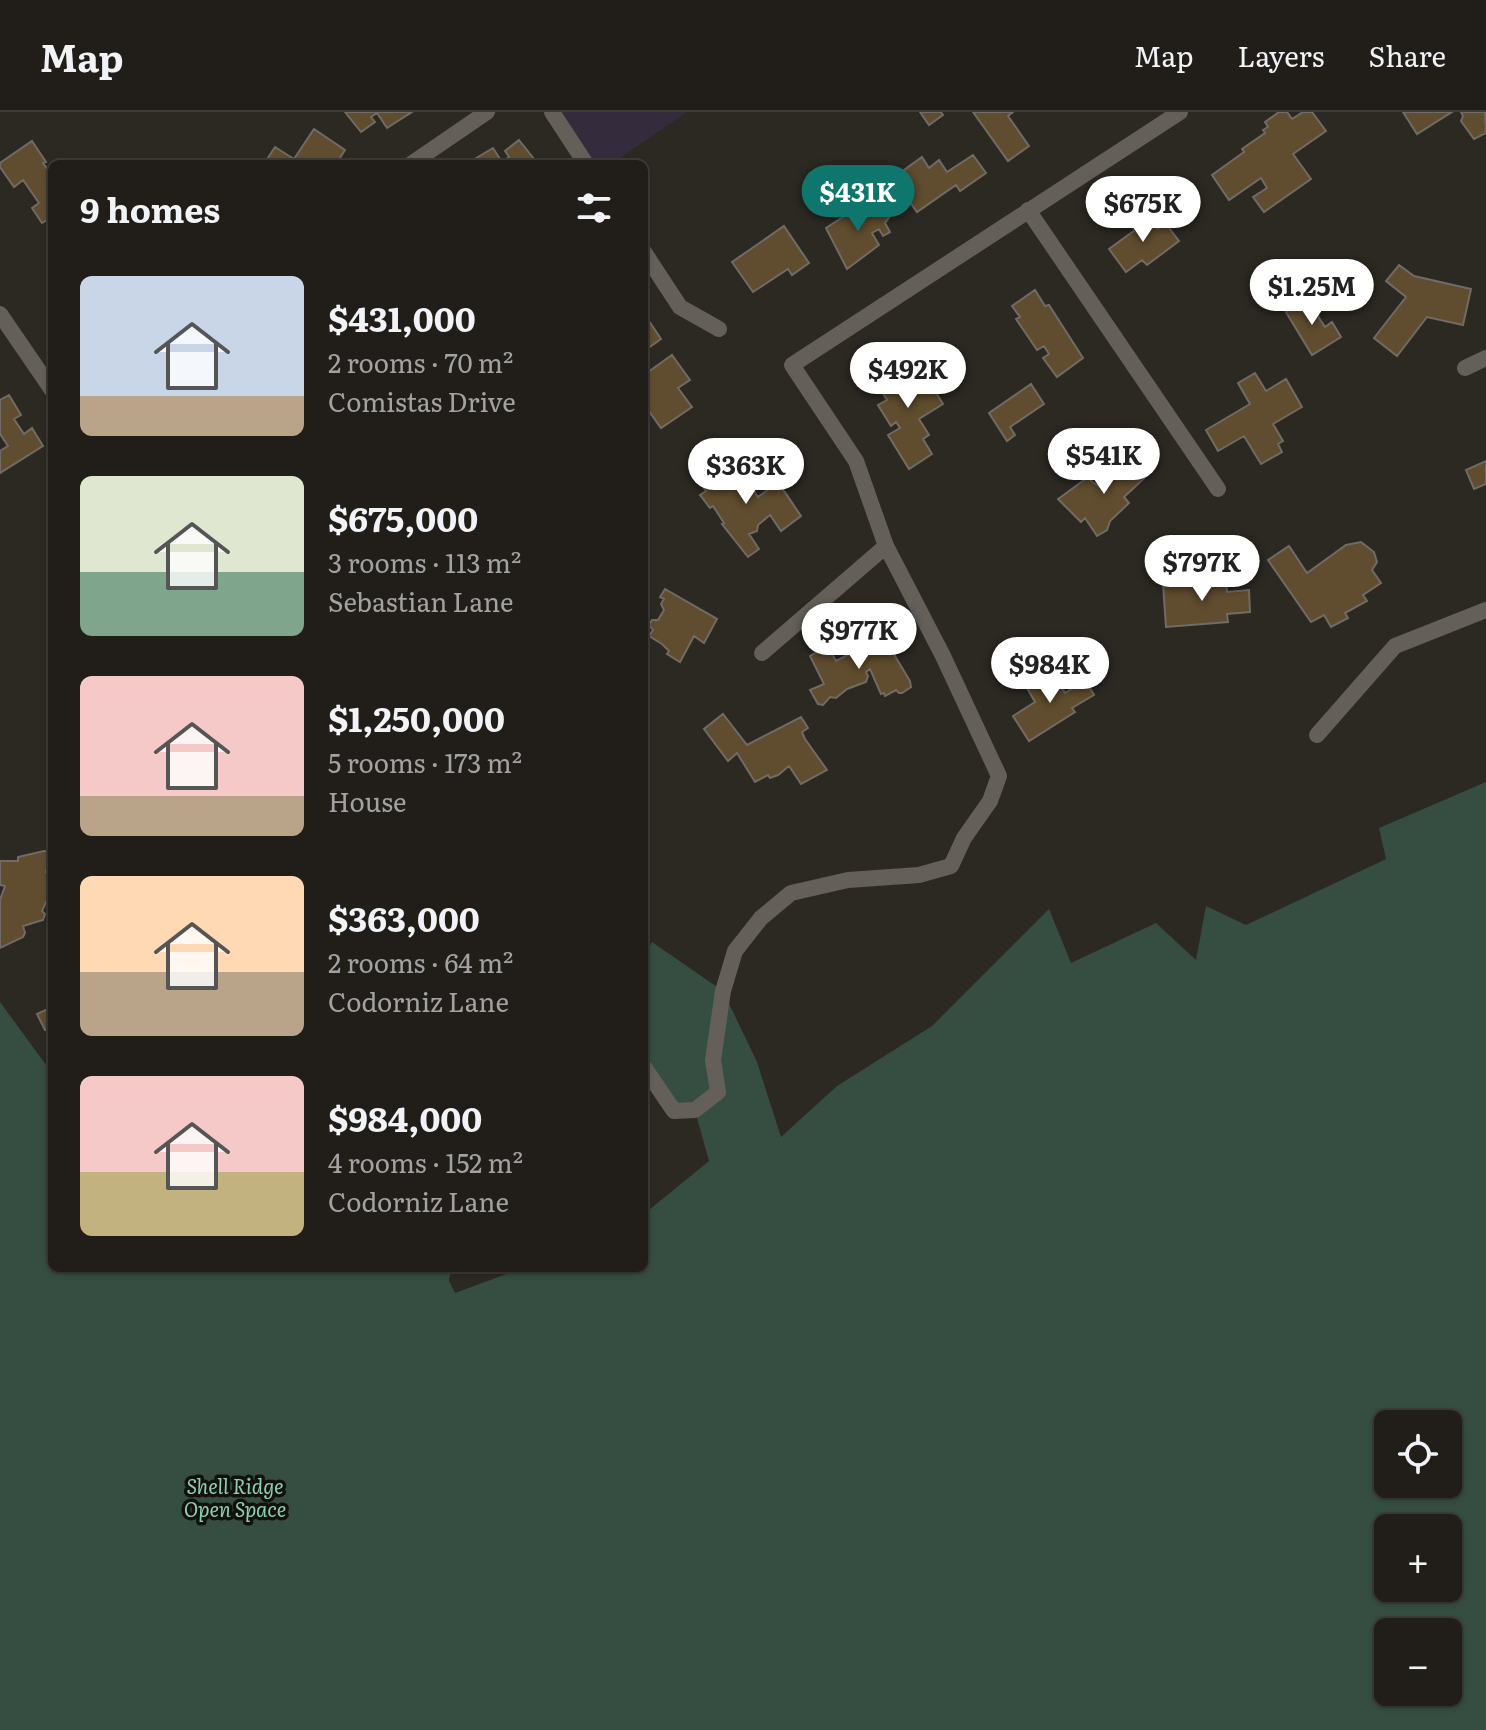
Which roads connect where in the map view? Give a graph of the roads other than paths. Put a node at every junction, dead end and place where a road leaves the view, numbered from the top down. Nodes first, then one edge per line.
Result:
1 (487, 112) edge
2 (552, 112) edge
3 (1180, 112) edge
4 (417, 160) edge
5 (583, 160) edge
6 (1028, 210) junction
7 (648, 258) edge
8 (0, 314) edge
9 (719, 329) dead end
10 (1486, 358) edge
11 (1465, 368) dead end
12 (48, 384) edge
13 (1218, 489) dead end
14 (886, 546) junction
15 (1486, 610) edge
16 (762, 653) dead end
17 (1317, 735) dead end
18 (648, 1073) edge

1 - 4 street
2 - 5 street
3 - 6 street
6 - 13 street
6 - 14 street
7 - 9 street
8 - 12 street
10 - 11 street
14 - 16 street
14 - 18 street
15 - 17 street

